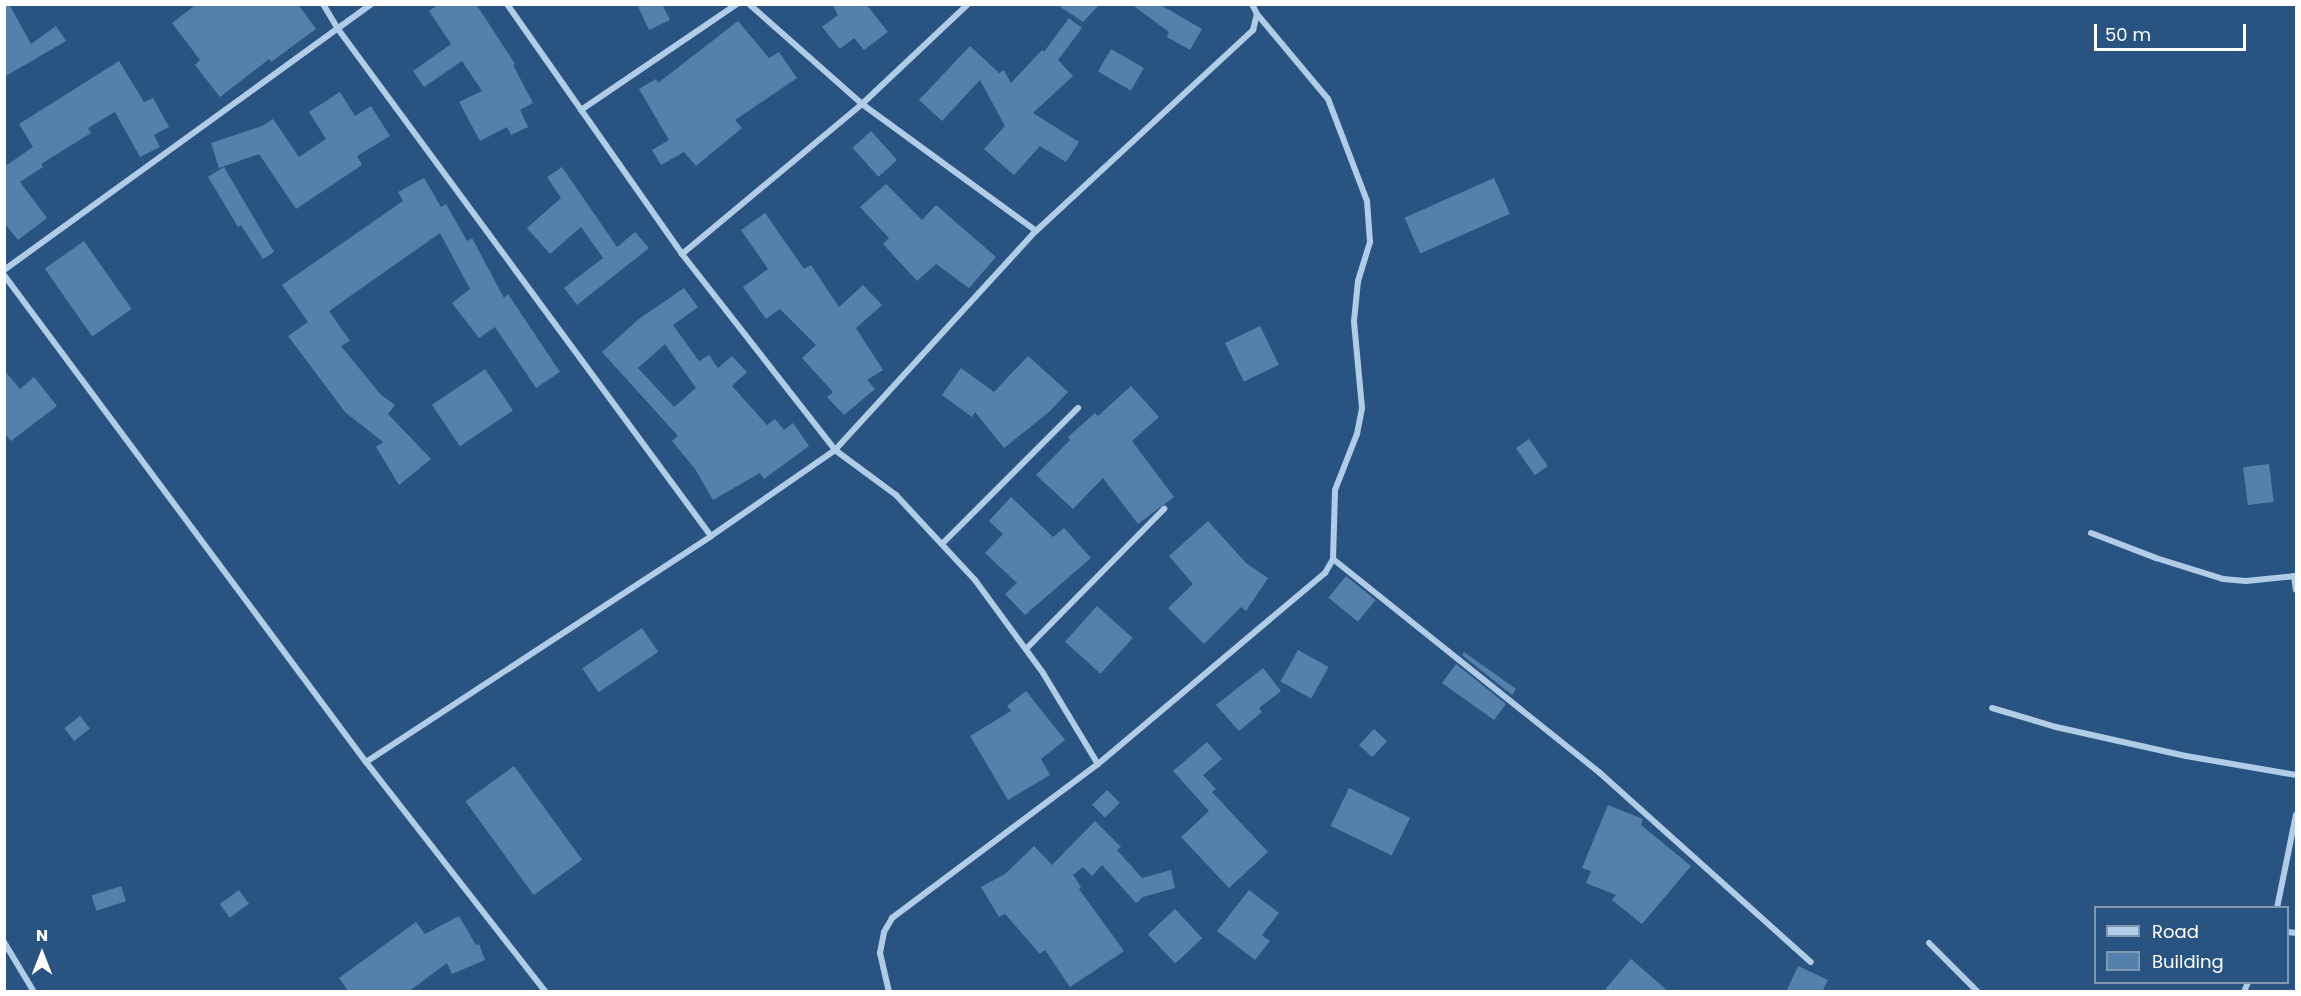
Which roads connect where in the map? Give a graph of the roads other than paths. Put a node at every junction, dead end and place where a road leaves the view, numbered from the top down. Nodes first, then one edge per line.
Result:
1 (323, 4) edge
2 (372, 4) edge
3 (507, 4) edge
4 (737, 4) edge
5 (749, 4) edge
6 (968, 4) edge
7 (1252, 4) edge
8 (1257, 14) junction
9 (338, 29) junction
10 (862, 104) junction
11 (581, 110) junction
12 (1036, 231) junction
13 (682, 254) junction
14 (4, 270) edge
15 (4, 275) edge
16 (1078, 408) dead end
17 (835, 450) junction
18 (1164, 509) dead end
19 (2091, 533) dead end
20 (711, 536) junction
21 (943, 543) junction
22 (1332, 559) junction
23 (2295, 576) edge
24 (2296, 590) edge
25 (1026, 649) junction
26 (1992, 708) dead end
27 (366, 762) junction
28 (1098, 764) junction
29 (2296, 775) edge
30 (2296, 815) edge
31 (2277, 906) edge
32 (4, 942) edge
33 (1929, 943) dead end
34 (1811, 962) dead end
35 (34, 992) edge
36 (546, 992) edge
37 (889, 992) edge
38 (1978, 992) edge

1 - 9 street
2 - 9 street
3 - 11 street
4 - 11 street
5 - 10 street
6 - 10 street
7 - 8 street
8 - 12 street
8 - 22 street
9 - 14 street
9 - 20 street
10 - 12 street
10 - 13 street
11 - 13 street
12 - 17 street
13 - 17 street
15 - 27 street
16 - 21 street
17 - 20 street
17 - 21 street
18 - 25 street
19 - 23 street
20 - 27 street
21 - 25 street
22 - 28 street
22 - 34 street
23 - 24 street
25 - 28 street
26 - 29 street
27 - 36 street
28 - 37 street
30 - 31 street
32 - 35 street
33 - 38 street

